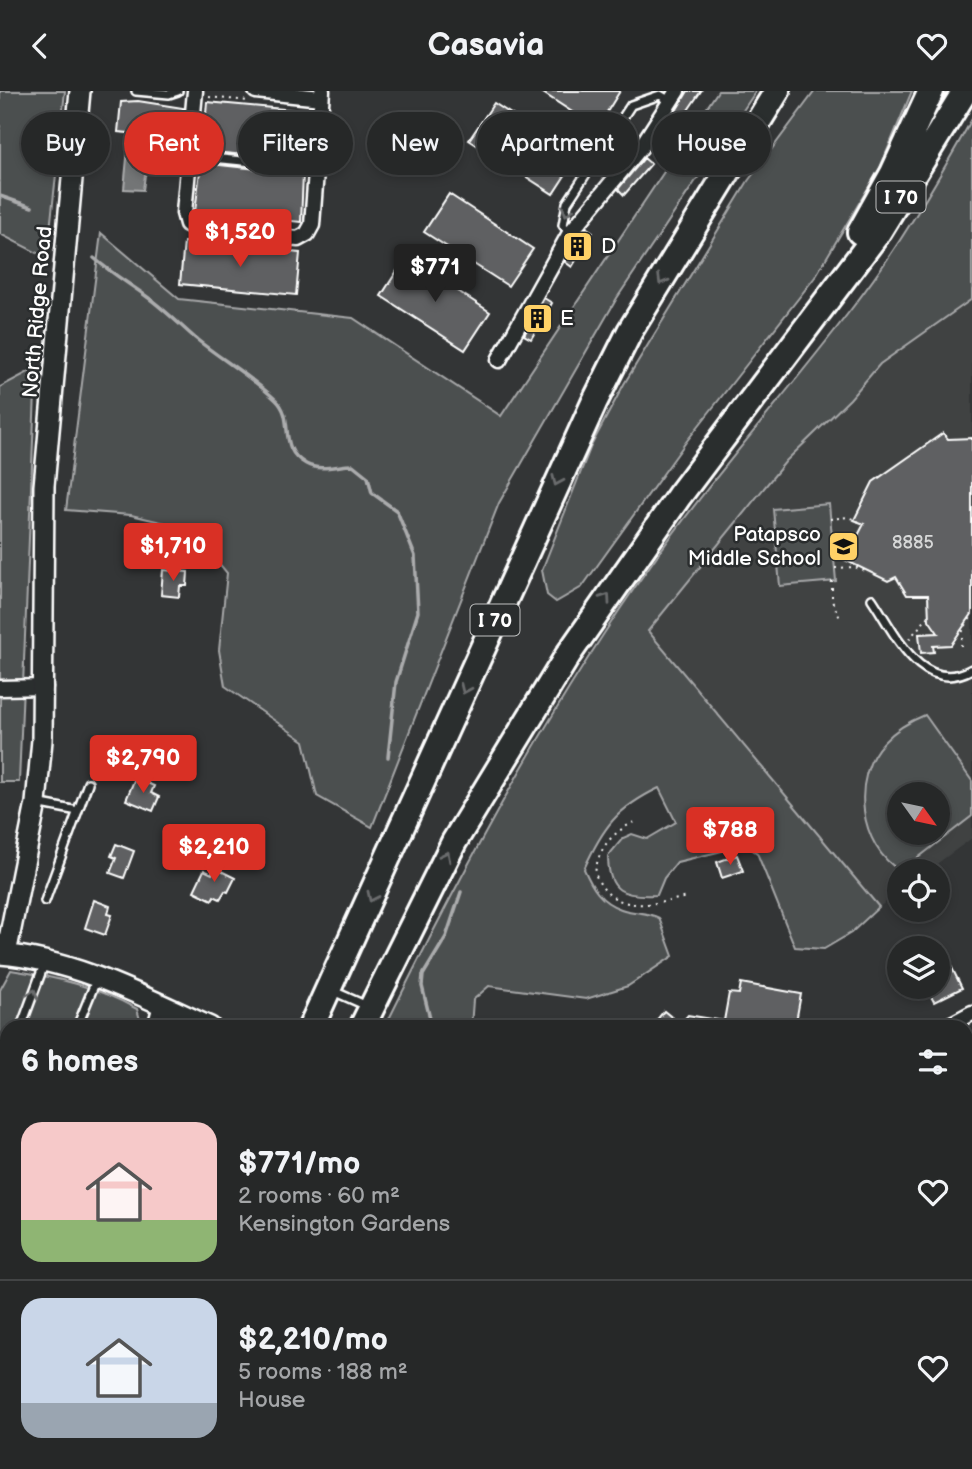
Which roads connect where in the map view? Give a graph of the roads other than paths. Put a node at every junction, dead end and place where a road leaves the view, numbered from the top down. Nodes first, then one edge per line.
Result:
1 (80, 91) edge
2 (136, 91) edge
3 (178, 91) edge
4 (777, 91) edge
5 (796, 91) edge
6 (931, 91) edge
7 (965, 91) edge
8 (194, 93) edge
9 (322, 94) edge
10 (252, 96) edge
11 (673, 96) edge
12 (193, 112) edge
13 (321, 112) edge
14 (188, 175) edge
15 (316, 175) edge
16 (698, 222) junction
17 (570, 233) junction
18 (499, 360) dead end
19 (739, 417) junction
20 (872, 599) dead end
21 (972, 670) edge
22 (45, 687) junction
23 (0, 688) edge
24 (88, 783) dead end
25 (36, 803) junction
26 (78, 811) junction
27 (45, 901) dead end
28 (3, 954) edge
29 (45, 962) junction
30 (97, 977) junction
31 (329, 989) junction
32 (161, 1005) junction
33 (366, 1018) edge
34 (24, 1020) edge
35 (80, 1020) edge
36 (157, 1020) edge
37 (194, 1020) edge
38 (314, 1020) edge

1 - 22 street, North Ridge Road
2 - 3 lane
4 - 16 highway
5 - 16 highway, I 70
6 - 19 highway
7 - 19 highway, I 70
8 - 12 street
9 - 10 street
9 - 13 street
11 - 17 street
11 -> 17 lane
14 - 15 street
16 -> 31 highway, I 70
17 - 18 street
33 -> 19 highway, I 70
20 - 21 lane
22 - 23 street
22 - 25 street, North Ridge Road
24 - 26 lane
25 - 26 lane
25 - 28 street, North Ridge Road
26 - 27 lane
28 - 29 street
29 - 30 street
34 -> 29 lane
30 - 32 street
30 - 35 lane
31 - 33 lane
31 - 38 highway, I 70
32 - 36 street
32 - 37 street

